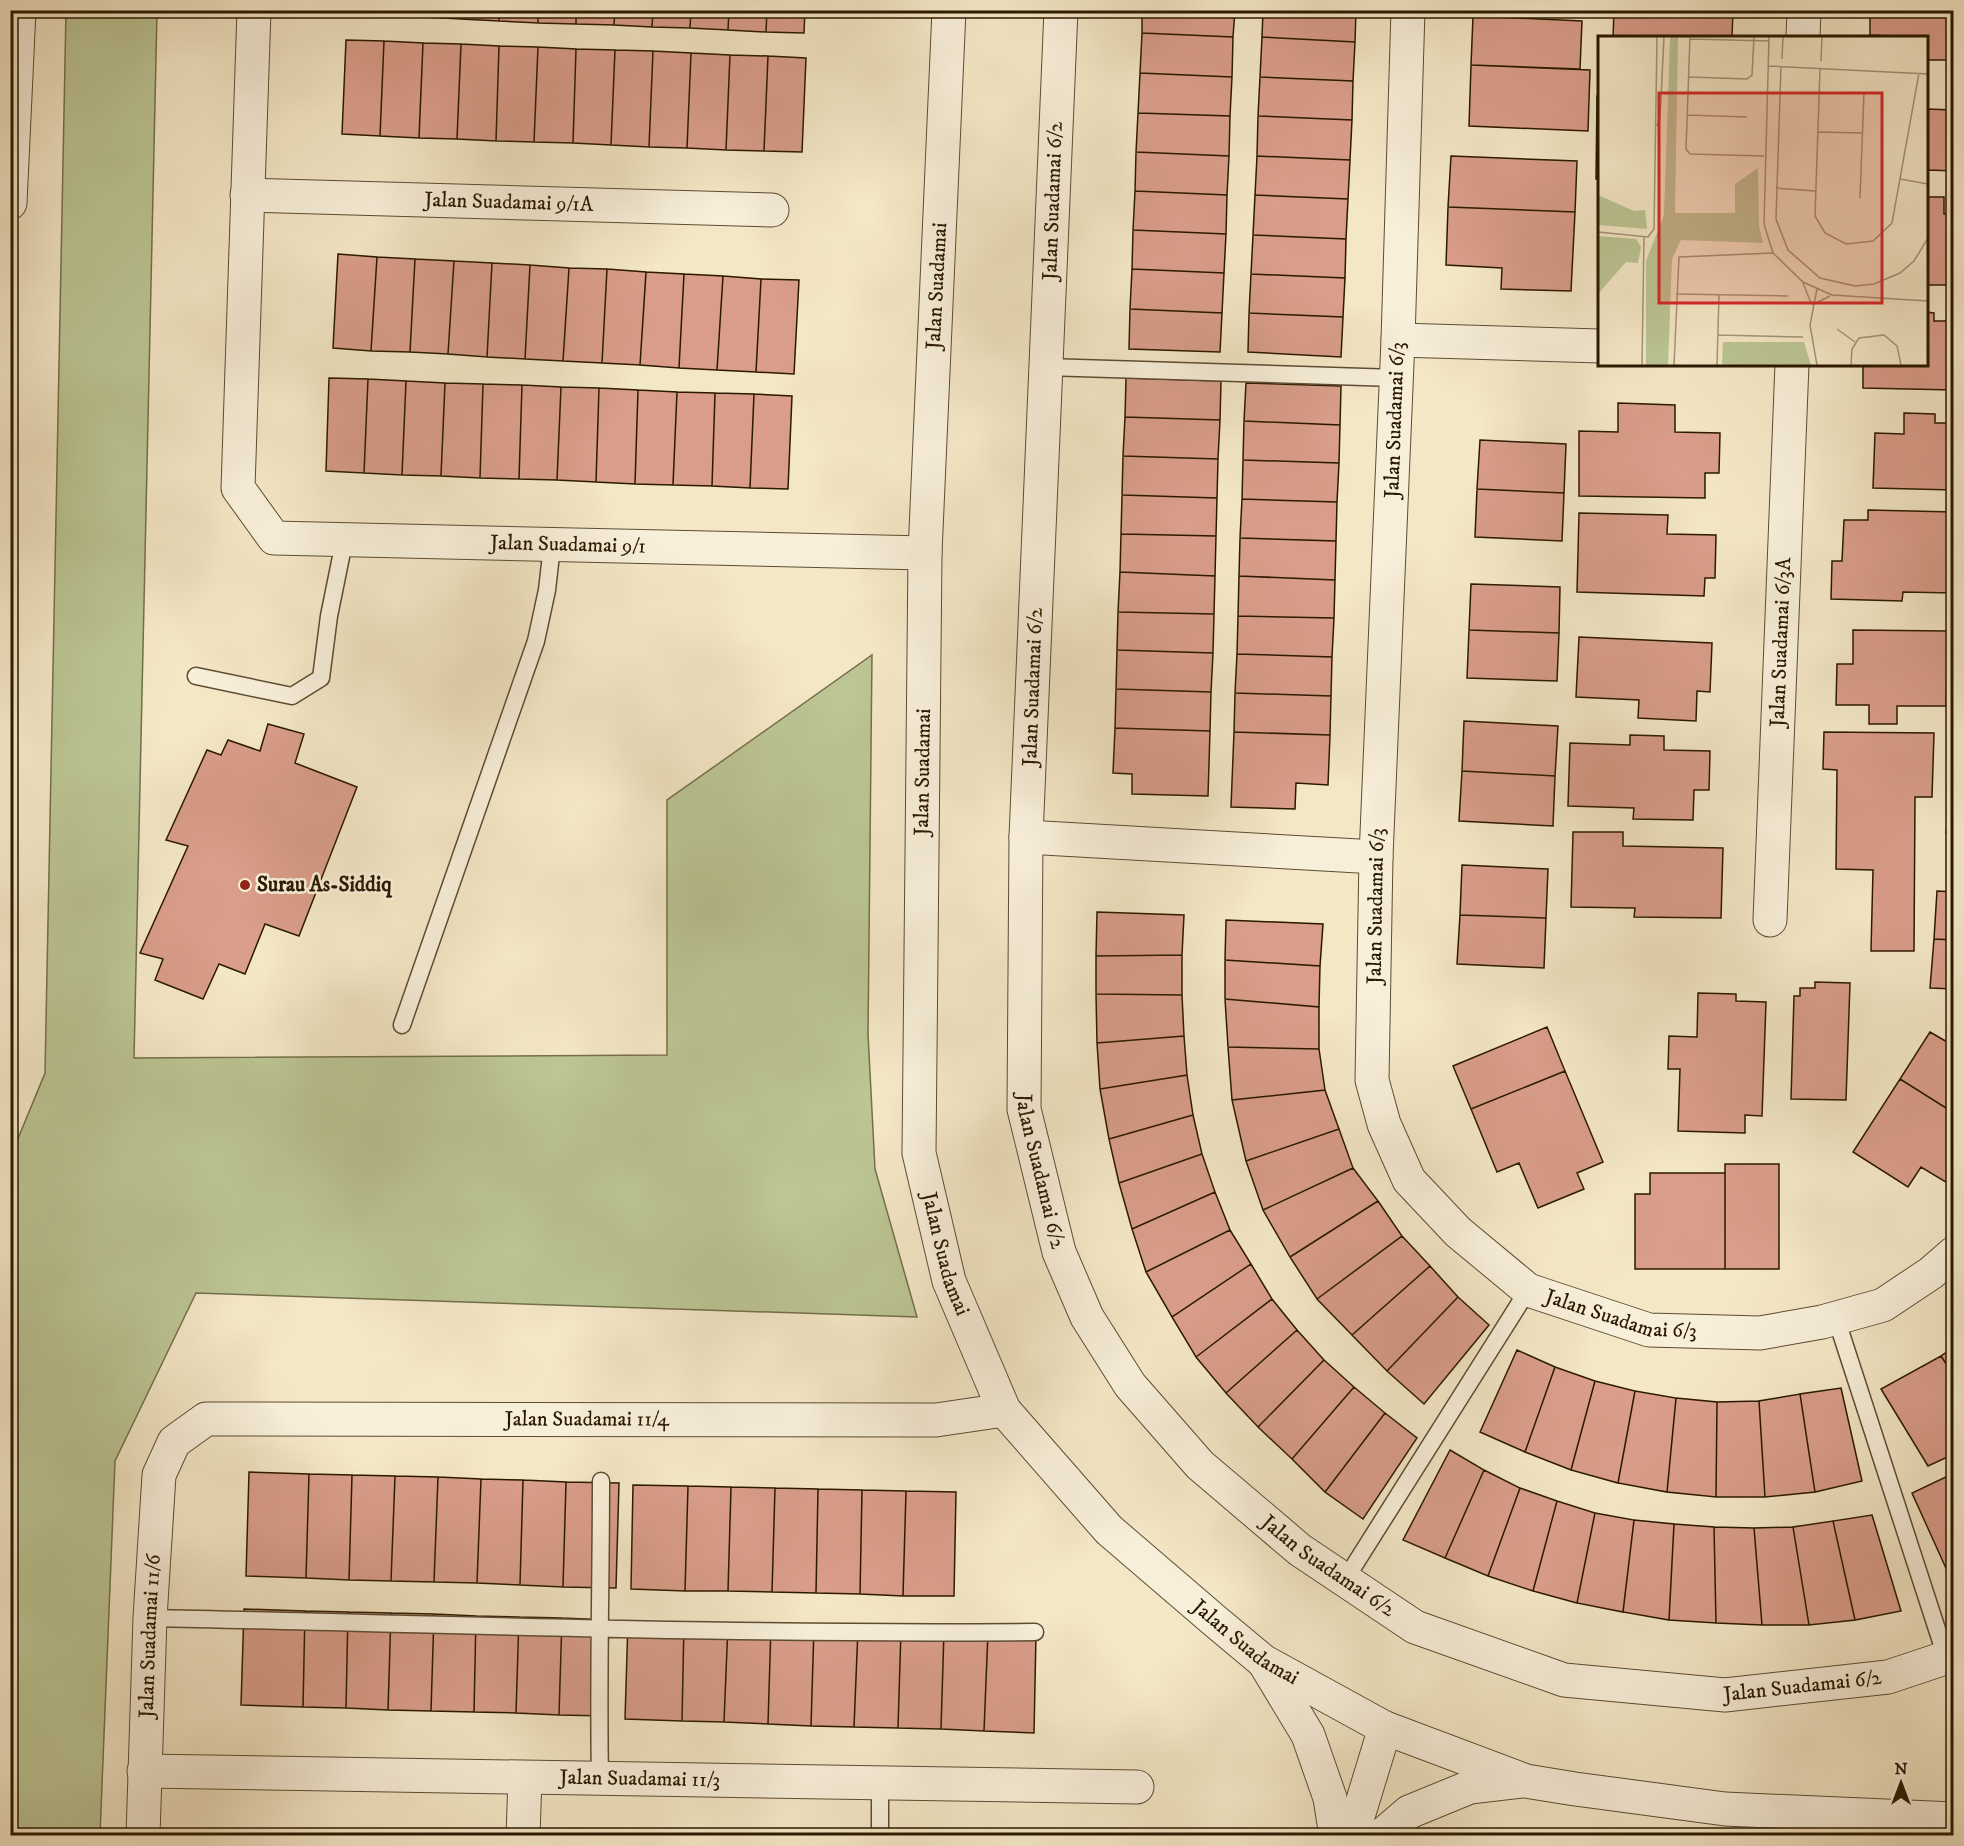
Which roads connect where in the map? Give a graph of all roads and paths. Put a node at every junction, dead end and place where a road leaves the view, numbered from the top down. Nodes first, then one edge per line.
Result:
1 (19, 10) edge
2 (254, 10) edge
3 (949, 10) edge
4 (1061, 10) edge
5 (1408, 10) edge
6 (1804, 10) edge
7 (1803, 36) edge
8 (247, 195) junction
9 (10, 203) edge
10 (772, 210) dead end
11 (1398, 340) junction
12 (1598, 346) edge
13 (1792, 366) edge
14 (1046, 367) junction
15 (1396, 378) junction
16 (344, 542) junction
17 (552, 546) junction
18 (925, 553) junction
19 (196, 676) dead end
20 (1026, 837) junction
21 (1376, 857) junction
22 (1770, 920) dead end
23 (402, 1025) dead end
24 (1953, 1253) edge
25 (1528, 1290) junction
26 (1836, 1318) junction
27 (1004, 1410) junction
28 (174, 1442) joint
29 (601, 1481) dead end
30 (1345, 1580) junction
31 (150, 1618) junction
32 (601, 1630) junction
33 (1035, 1632) dead end
34 (1950, 1656) edge
35 (1263, 1661) junction
36 (1385, 1728) junction
37 (144, 1771) junction
38 (525, 1778) junction
39 (600, 1780) junction
40 (1526, 1781) junction
41 (880, 1784) junction
42 (1137, 1787) dead end
43 (1953, 1819) edge
44 (143, 1836) edge
45 (523, 1836) edge
46 (880, 1836) edge
47 (1336, 1836) edge
48 (1352, 1836) edge
49 (1381, 1836) edge

1 - 9 street
2 - 8 street
3 - 18 street, Jalan Suadamai
4 - 14 street, Jalan Suadamai 6/2
5 - 11 street, Jalan Suadamai 6/3
6 - 7 street
8 - 10 street, Jalan Suadamai 9/1A
8 - 16 street, Jalan Suadamai 9/1
11 - 12 street
11 - 15 street, Jalan Suadamai 6/3
13 - 22 street, Jalan Suadamai 6/3A
14 - 15 lane
14 - 20 street, Jalan Suadamai 6/2
15 - 21 street, Jalan Suadamai 6/3
16 - 17 street, Jalan Suadamai 9/1
16 - 19 lane
17 - 18 street, Jalan Suadamai 9/1
17 - 23 lane
18 - 27 street, Jalan Suadamai
20 - 21 street
20 - 30 street, Jalan Suadamai 6/2
21 - 25 street, Jalan Suadamai 6/3
24 - 26 street, Jalan Suadamai 6/3
25 - 26 street, Jalan Suadamai 6/3
25 - 30 lane
26 - 34 lane
27 - 28 street, Jalan Suadamai 11/4
27 - 35 street, Jalan Suadamai
28 - 31 street, Jalan Suadamai 11/6
29 - 32 lane
30 - 34 street, Jalan Suadamai 6/2
31 - 32 lane
31 - 37 street, Jalan Suadamai 11/6
32 - 33 lane
32 - 39 lane
35 - 36 street, Jalan Suadamai
35 - 47 street
36 - 40 street, Jalan Suadamai
36 - 48 street
37 - 38 street, Jalan Suadamai 11/3
37 - 44 street, Jalan Suadamai 11/6
38 - 39 street, Jalan Suadamai 11/3
38 - 45 street
39 - 41 street, Jalan Suadamai 11/3
40 - 43 street, Jalan Suadamai
40 - 49 street
41 - 42 street, Jalan Suadamai 11/3
41 - 46 lane

